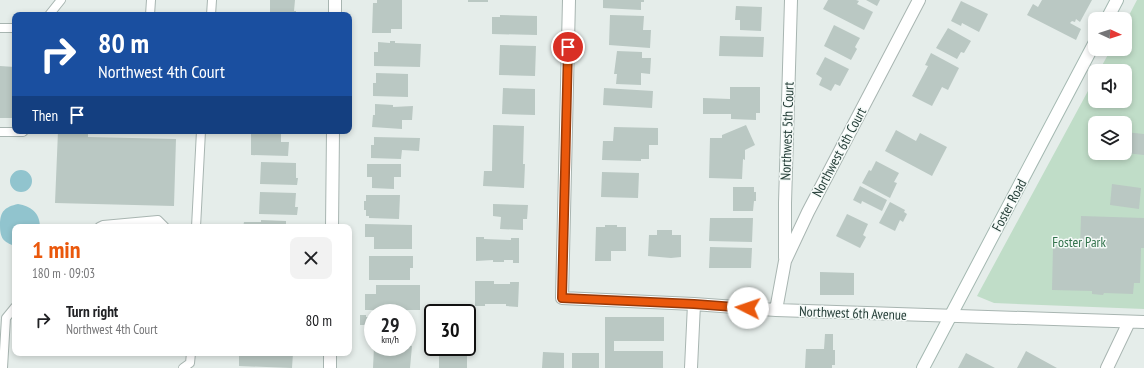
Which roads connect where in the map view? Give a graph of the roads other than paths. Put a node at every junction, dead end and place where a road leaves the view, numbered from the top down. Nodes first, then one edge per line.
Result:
1 (61, 0) edge
2 (151, 0) edge
3 (212, 0) edge
4 (335, 0) edge
5 (569, 0) edge
6 (791, 0) edge
7 (918, 0) edge
8 (1117, 0) edge
9 (51, 12) edge
10 (150, 12) edge
11 (211, 12) edge
12 (334, 12) edge
13 (1111, 12) edge
14 (0, 28) edge
15 (12, 28) edge
16 (1088, 55) edge
17 (0, 132) edge
18 (12, 132) edge
19 (200, 134) edge
20 (333, 134) edge
21 (113, 224) edge
22 (162, 224) edge
23 (196, 224) edge
24 (332, 224) edge
25 (785, 261) junction
26 (694, 304) junction
27 (776, 310) junction
28 (12, 311) edge
29 (951, 317) junction
30 (1129, 322) junction
31 (1144, 322) edge
32 (191, 356) edge
33 (330, 356) edge
34 (3, 368) edge
35 (183, 368) edge
36 (330, 368) edge
37 (691, 368) edge
38 (923, 368) edge
39 (1107, 368) edge

1 - 9 lane
2 - 10 lane
3 - 11 lane
4 - 12 street
5 - 26 street, Northwest 6th Avenue
6 - 25 street, Northwest 5th Court
7 - 25 street, Northwest 6th Court
8 - 13 street
14 - 15 lane
16 - 29 street, Foster Road
17 - 18 lane
19 - 23 lane
20 - 24 street
21 - 22 lane
25 - 27 street, Northwest 6th Court
26 - 27 street, Northwest 6th Avenue
26 - 37 street
27 - 29 street, Northwest 6th Avenue
28 - 34 lane
29 - 30 street, Northwest 6th Avenue
29 - 38 street, Foster Road
30 - 31 street, Northwest 6th Avenue
30 - 39 street
32 - 35 lane
33 - 36 street

